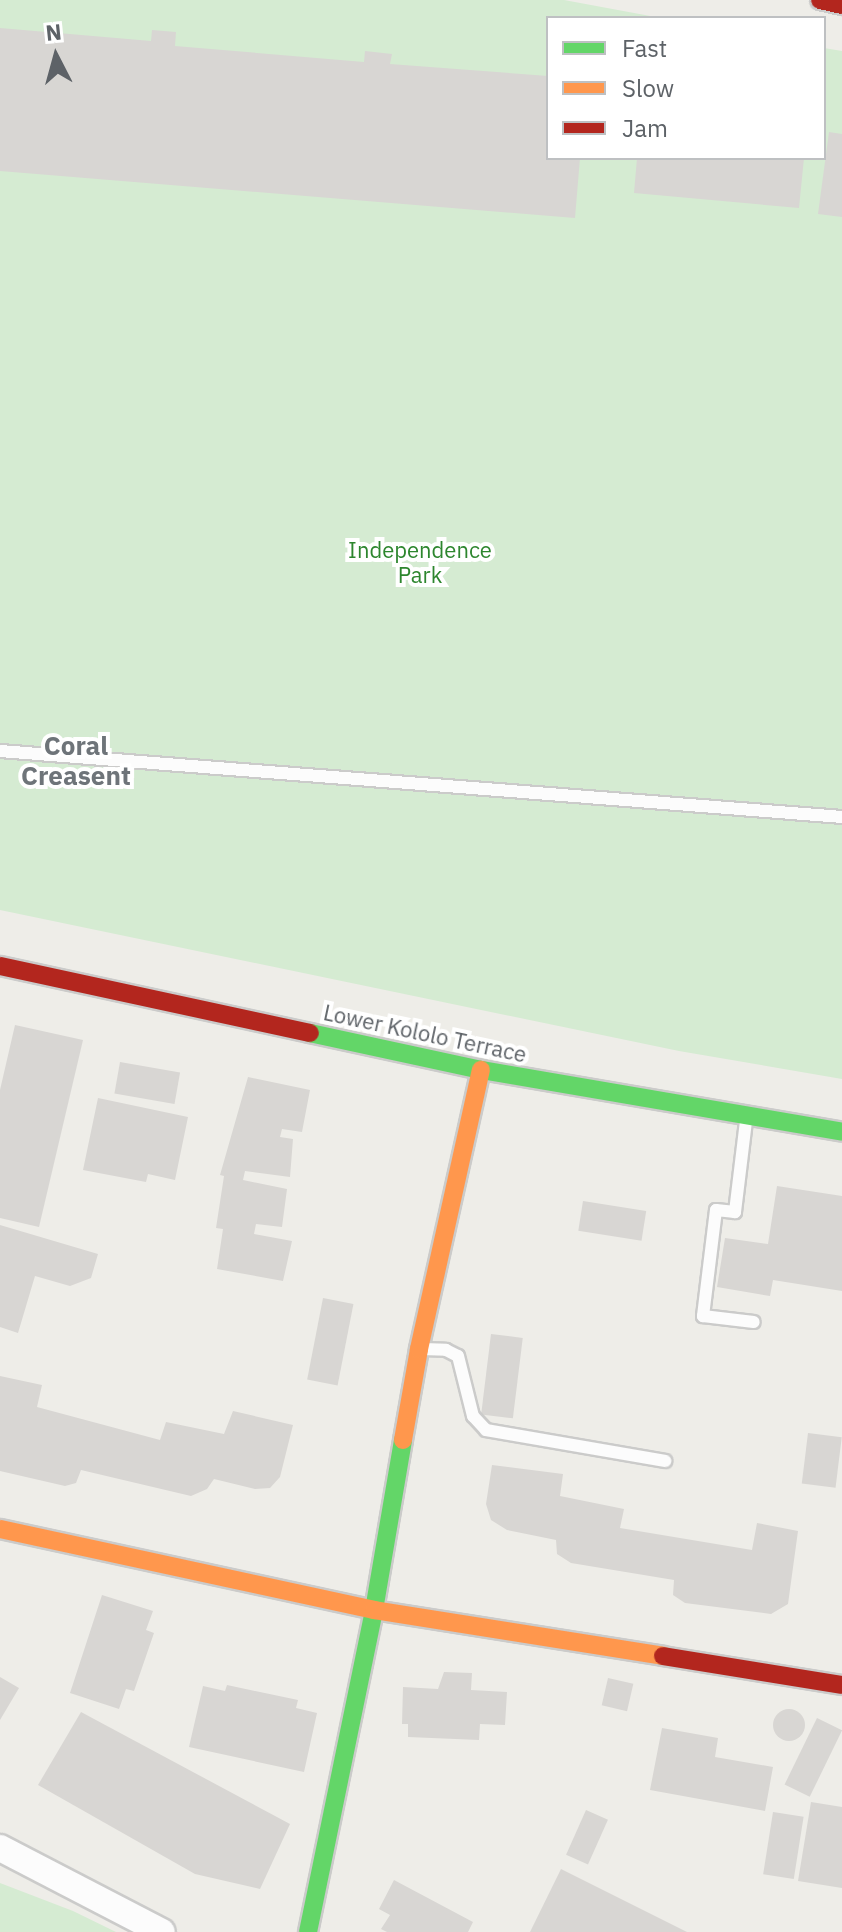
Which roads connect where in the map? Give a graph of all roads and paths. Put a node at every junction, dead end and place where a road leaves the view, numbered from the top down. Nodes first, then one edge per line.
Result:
1 (820, 0) edge
2 (842, 5) edge
3 (0, 751) edge
4 (842, 817) edge
5 (0, 966) edge
6 (481, 1070) junction
7 (747, 1118) junction
8 (842, 1132) edge
9 (754, 1322) dead end
10 (419, 1349) junction
11 (665, 1461) dead end
12 (0, 1529) edge
13 (374, 1610) junction
14 (840, 1681) edge
15 (0, 1848) edge
16 (162, 1932) edge
17 (308, 1932) edge

1 - 2 street
3 - 4 lane
5 - 6 street, Lower Kololo Terrace
6 - 7 street, Lower Kololo Terrace
6 - 10 street
7 - 8 street, Lower Kololo Terrace
7 - 9 lane
10 - 11 lane
10 - 13 street
12 - 13 street
13 - 14 street
13 - 17 street
15 - 16 street

